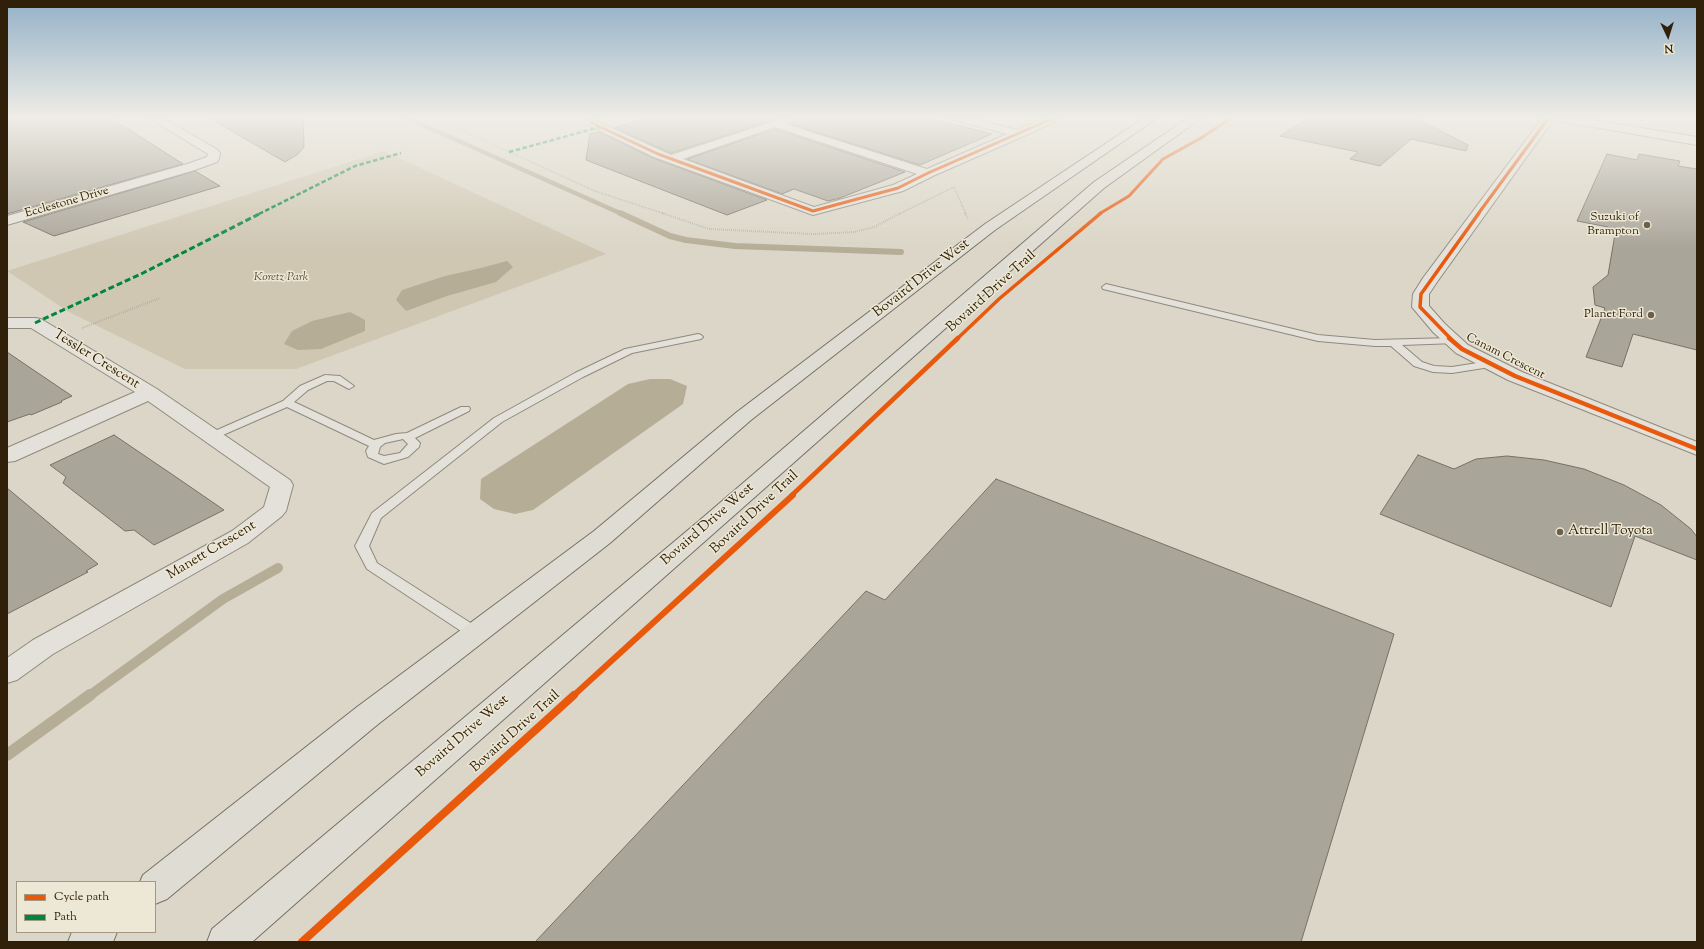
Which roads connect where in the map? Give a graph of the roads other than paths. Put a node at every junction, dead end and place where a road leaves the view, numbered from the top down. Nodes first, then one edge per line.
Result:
1 (209, 160) edge
2 (675, 160) edge
3 (889, 160) edge
4 (958, 160) edge
5 (1089, 160) edge
6 (1134, 160) edge
7 (1517, 160) edge
8 (928, 173) junction
9 (7, 220) edge
10 (1106, 287) dead end
11 (7, 323) edge
12 (698, 337) dead end
13 (1453, 341) junction
14 (1394, 343) junction
15 (1490, 364) junction
16 (349, 386) dead end
17 (150, 393) junction
18 (287, 403) junction
19 (465, 410) dead end
20 (212, 436) junction
21 (408, 438) junction
22 (375, 445) junction
23 (1697, 449) edge
24 (7, 456) edge
25 (476, 633) junction
26 (7, 672) edge
27 (156, 886) edge
28 (98, 933) edge
29 (86, 942) edge
30 (225, 942) edge

1 - 9 street, Ecclestone Drive
2 - 8 street
3 - 8 street
4 - 8 street
5 - 25 main road, Bovaird Drive West
6 - 30 main road, Bovaird Drive West
7 - 13 street, Canam Crescent
10 - 14 lane
11 - 17 street, Tessler Crescent
12 - 25 lane
13 - 14 lane
13 - 15 street, Canam Crescent
14 - 15 lane
15 - 23 street, Canam Crescent
16 - 18 lane
17 - 20 street, Manett Crescent
17 - 24 street, Tessler Crescent
18 - 20 lane
18 - 22 lane
19 - 21 lane
20 - 26 street, Manett Crescent
21 - 22 lane
21 - 22 lane
25 - 27 main road, Bovaird Drive West
28 - 29 main road

